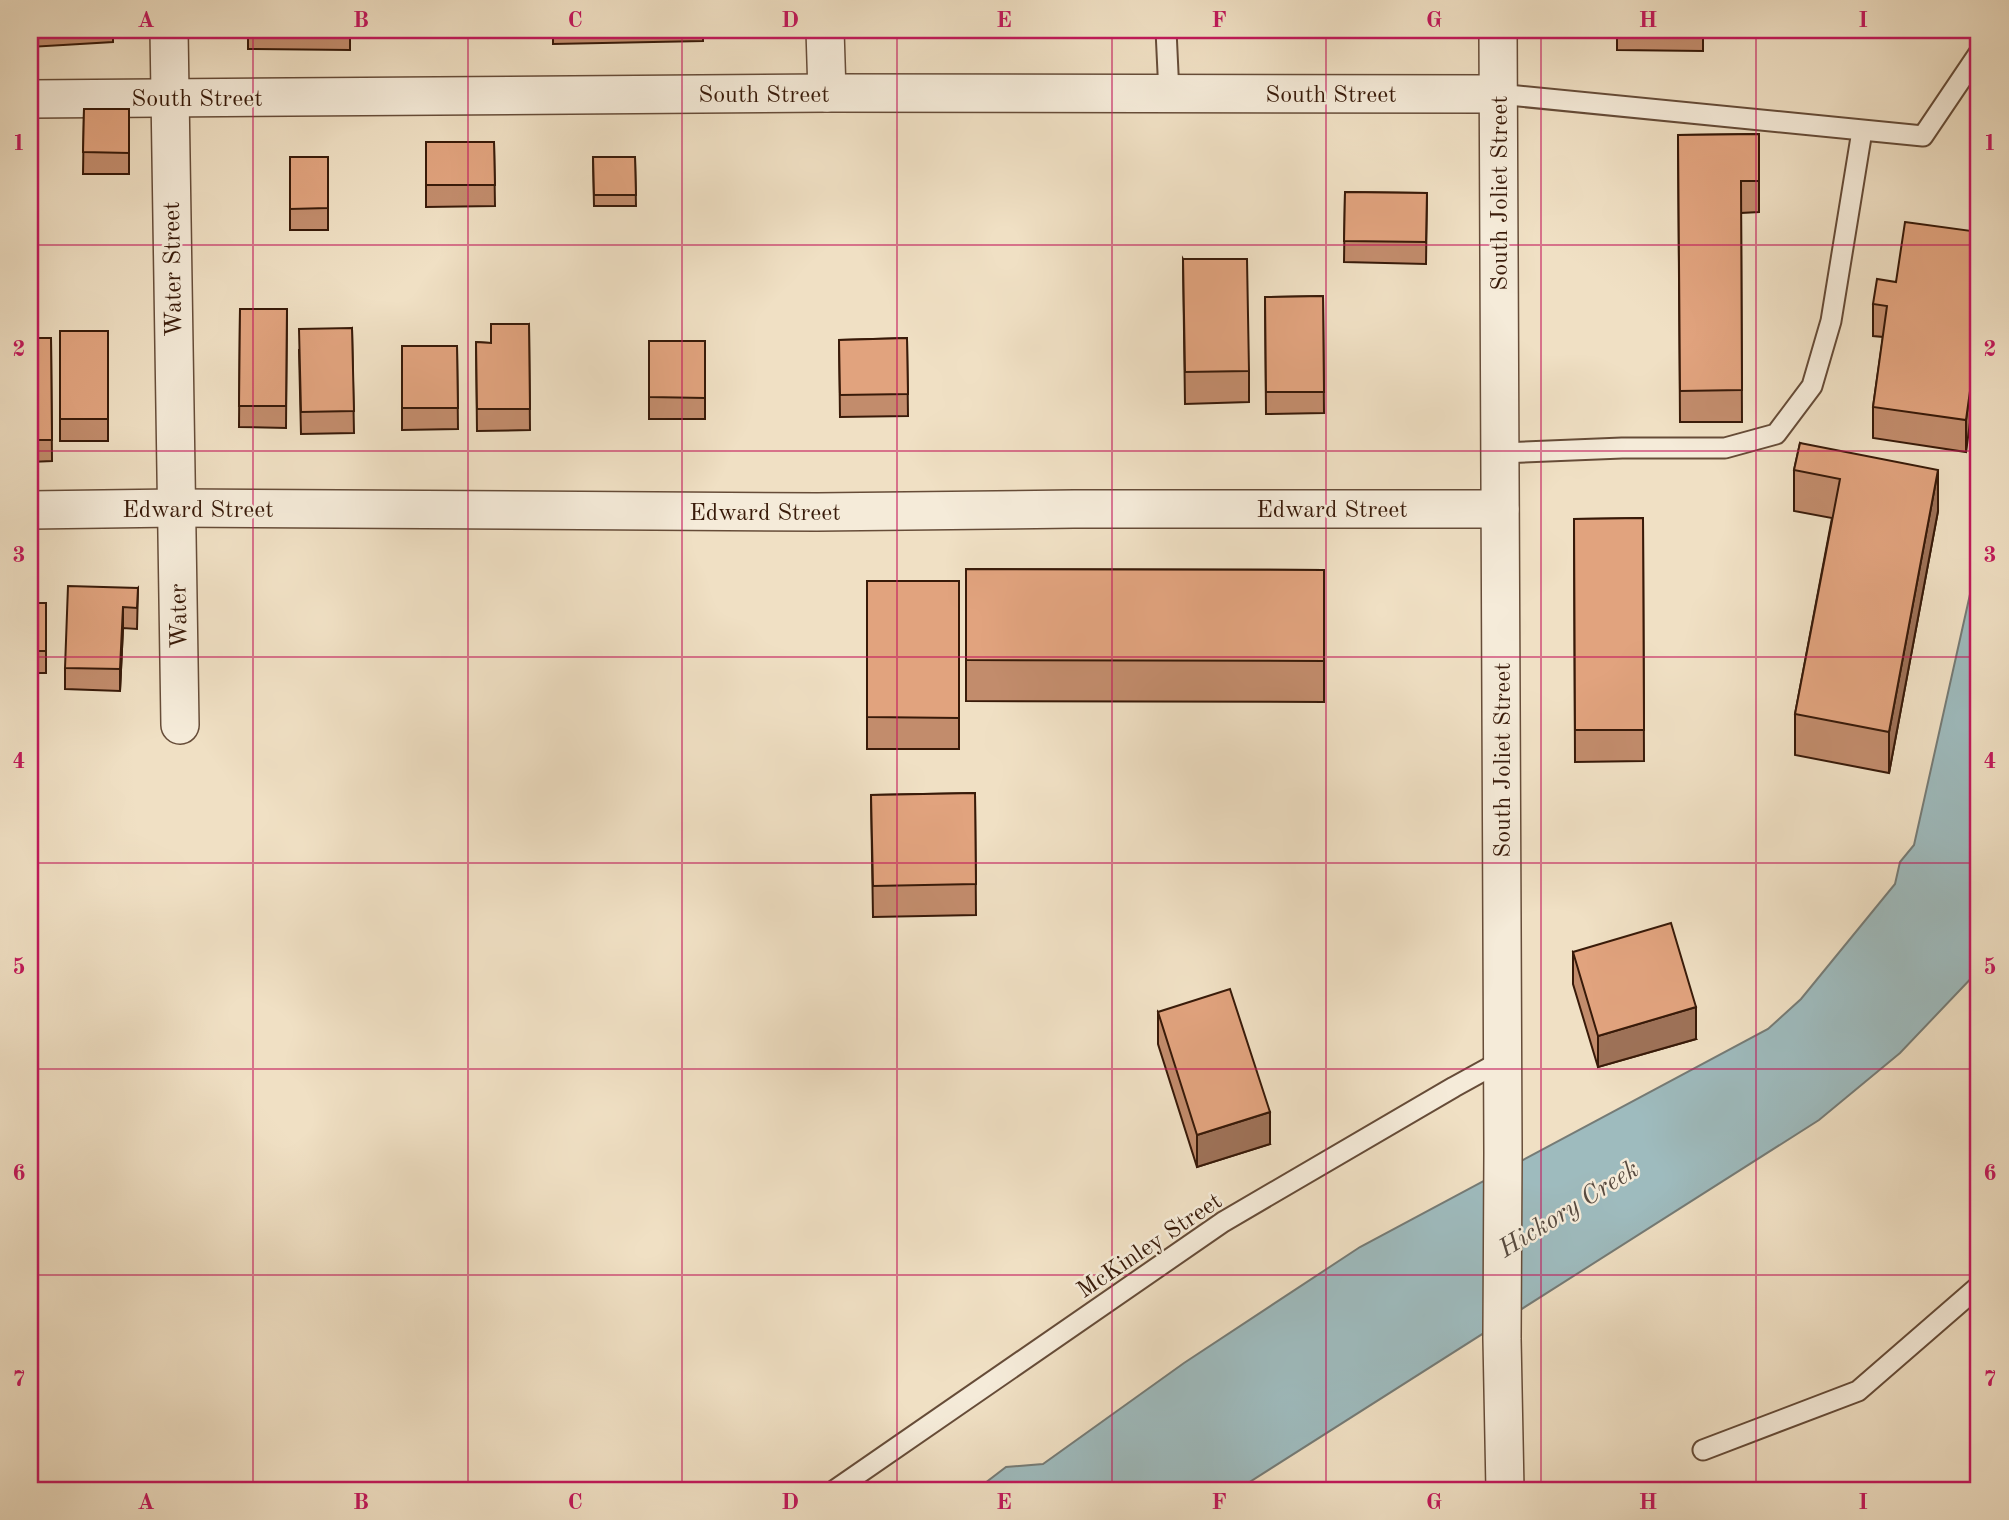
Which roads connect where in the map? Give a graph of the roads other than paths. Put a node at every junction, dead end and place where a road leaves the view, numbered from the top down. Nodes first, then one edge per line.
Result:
1 (169, 30) edge
2 (825, 30) edge
3 (1166, 30) edge
4 (1498, 30) edge
5 (1979, 53) edge
6 (827, 93) junction
7 (1169, 94) junction
8 (1499, 94) junction
9 (30, 99) edge
10 (169, 99) junction
11 (1862, 131) junction
12 (1500, 453) junction
13 (176, 508) junction
14 (1500, 509) junction
15 (30, 510) edge
16 (180, 725) dead end
17 (1503, 1060) junction
18 (1979, 1286) edge
19 (1703, 1450) dead end
20 (835, 1490) edge
21 (1505, 1490) edge

1 - 10 street, Water Street
2 - 6 street
3 - 7 lane
4 - 8 street, South Joliet Street
5 - 11 lane
6 - 7 street, South Street
6 - 10 street, South Street
7 - 8 street, South Street
8 - 11 lane
8 - 12 street, South Joliet Street
9 - 10 street, South Street
10 - 13 street, Water Street
11 - 12 lane
12 - 14 street, South Joliet Street
13 - 14 street, Edward Street
13 - 15 street, Edward Street
13 - 16 street, Water
14 - 17 street, South Joliet Street
17 - 20 lane, McKinley Street
17 - 21 street, South Joliet Street
18 - 19 lane

